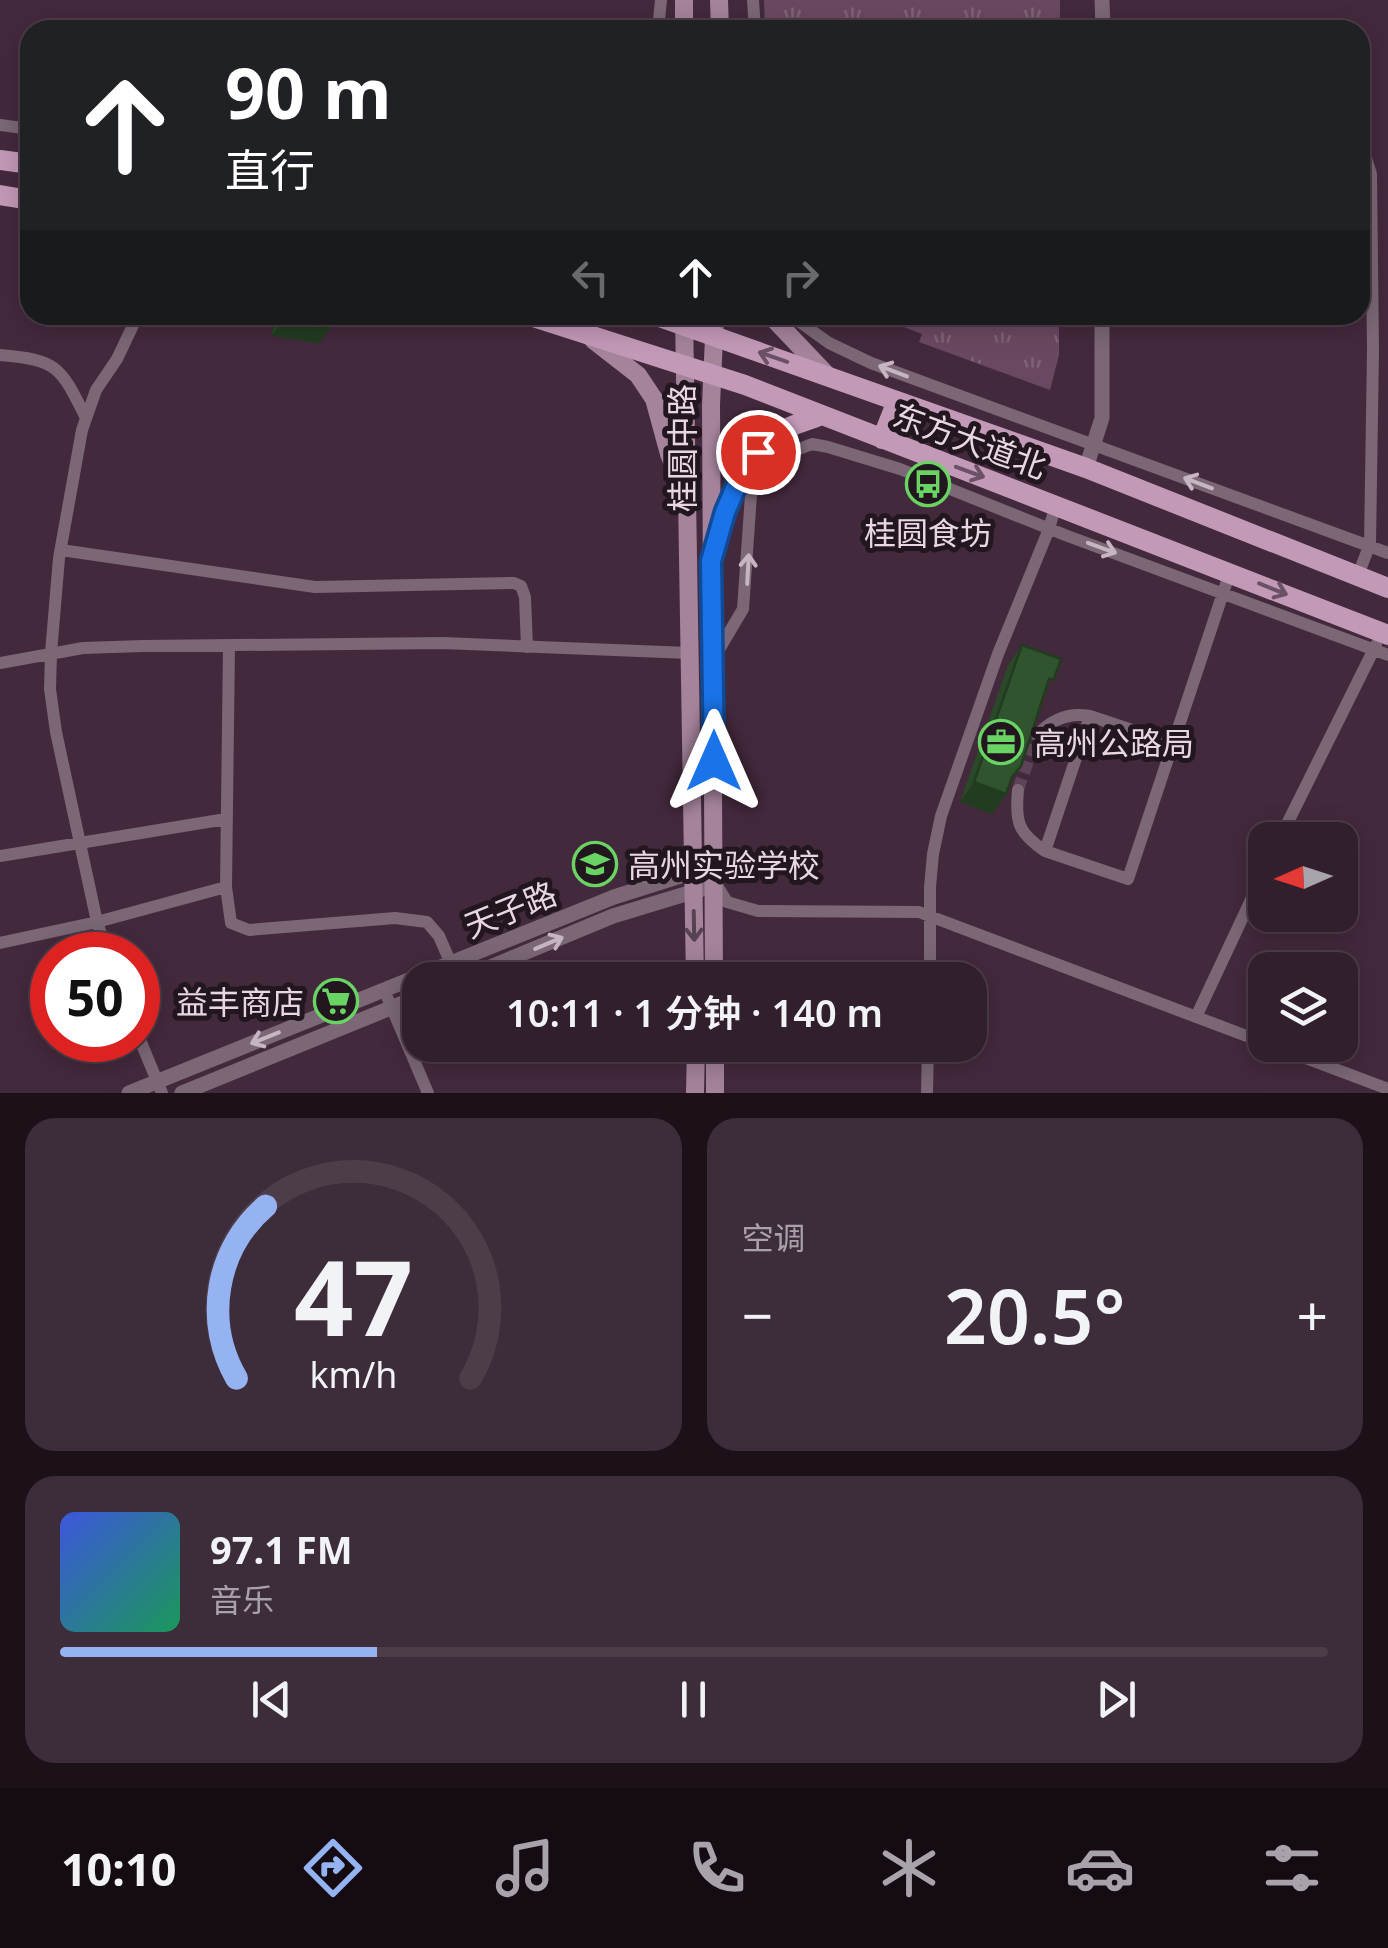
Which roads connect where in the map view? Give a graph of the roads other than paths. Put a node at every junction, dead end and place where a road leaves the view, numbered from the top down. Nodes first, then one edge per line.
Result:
1 (1370, 171) edge
2 (133, 325) edge
3 (559, 325) edge
4 (684, 325) edge
5 (780, 325) edge
6 (804, 325) edge
7 (1102, 325) edge
8 (714, 326) edge
9 (581, 332) junction
10 (0, 355) edge
11 (682, 362) junction
12 (712, 373) junction
13 (828, 376) junction
14 (897, 401) junction
15 (819, 416) junction
16 (86, 418) junction
17 (882, 439) junction
18 (1095, 446) junction
19 (1086, 468) junction
20 (688, 500) junction
21 (1056, 504) junction
22 (1049, 529) junction
23 (1370, 544) junction
24 (61, 550) junction
25 (1388, 552) edge
26 (711, 561) junction
27 (1358, 575) junction
28 (1227, 582) junction
29 (1388, 588) edge
30 (1382, 639) edge
31 (229, 646) junction
32 (527, 647) junction
33 (51, 653) junction
34 (689, 654) junction
35 (1388, 655) edge
36 (714, 658) junction
37 (0, 662) edge
38 (1090, 716) junction
39 (1037, 735) edge
40 (1171, 743) junction
41 (1018, 790) tunnel mouth
42 (226, 819) junction
43 (1288, 822) edge
44 (80, 842) junction
45 (1046, 851) junction
46 (0, 856) edge
47 (694, 882) junction
48 (714, 882) junction
49 (226, 887) junction
50 (1248, 906) edge
51 (931, 918) junction
52 (97, 922) junction
53 (100, 932) edge
54 (0, 943) edge
55 (450, 962) edge
56 (453, 962) edge
57 (502, 962) edge
58 (695, 962) edge
59 (714, 962) edge
60 (930, 962) edge
61 (402, 983) edge
62 (384, 990) junction
63 (402, 1003) edge
64 (392, 1007) junction
65 (1196, 1017) junction
66 (1248, 1036) edge
67 (149, 1062) edge
68 (696, 1062) edge
69 (715, 1062) edge
70 (928, 1062) edge
71 (1316, 1062) edge
72 (160, 1087) edge
73 (1388, 1089) edge
74 (129, 1093) edge
75 (182, 1093) edge
76 (428, 1093) edge
77 (695, 1093) edge
78 (715, 1093) edge
79 (927, 1093) edge

1 - 23 street
2 - 16 street
3 - 9 main road, 东方大道北
4 - 11 main road, 桂圆中路
5 - 13 main road
18 -> 6 street
7 - 18 street
8 - 12 main road, 桂圆中路
13 -> 8 main road, 东方大道北
9 - 11 main road, 东方大道北
9 - 20 main road
10 - 16 street
11 - 12 main road, 东方大道北
11 - 20 main road, 桂圆中路
12 - 15 main road, 东方大道北
12 - 26 main road, 桂圆中路
13 - 14 main road, 东方大道北
14 - 17 main road
14 - 19 main road, 东方大道北
15 - 17 main road, 东方大道北
15 - 26 main road
16 - 24 street
17 -> 21 main road, 东方大道北
18 - 19 street
23 -> 18 street
19 - 27 main road, 东方大道北
20 - 34 main road, 桂圆中路
21 - 22 street
21 - 28 main road, 东方大道北
22 -> 28 street
36 -> 22 street
22 - 51 street
23 - 25 street
23 - 27 street
24 - 32 street
24 - 33 street
26 - 36 main road, 桂圆中路
27 - 29 main road, 东方大道北
28 -> 30 main road, 东方大道北
28 - 40 street
30 - 35 street
30 - 43 street
31 - 32 street
31 - 33 street
31 - 42 street
32 - 34 street
33 - 37 street
33 - 44 street
34 - 47 main road, 桂圆中路
36 - 48 main road, 桂圆中路
38 - 39 street
38 - 40 street
38 - 45 street
40 - 45 street
41 - 45 street
42 - 44 street
42 - 49 street
44 - 46 street
44 - 52 street
47 - 48 street
47 - 56 street, 天子路
57 -> 47 street, 天子路
47 -> 58 main road, 桂圆中路
48 - 51 street
48 - 59 main road, 桂圆中路
49 - 52 street
49 - 55 street
50 - 65 street
51 - 60 street
51 - 65 street
52 - 53 street
52 - 54 street
61 - 62 street, 天子路
62 - 64 street
62 -> 72 street, 天子路
63 - 64 street
64 - 75 street
64 - 76 street
65 - 66 street
67 - 72 street
68 - 77 main road
69 - 78 main road
70 - 79 street
71 - 73 street
72 - 74 street, 天子路

